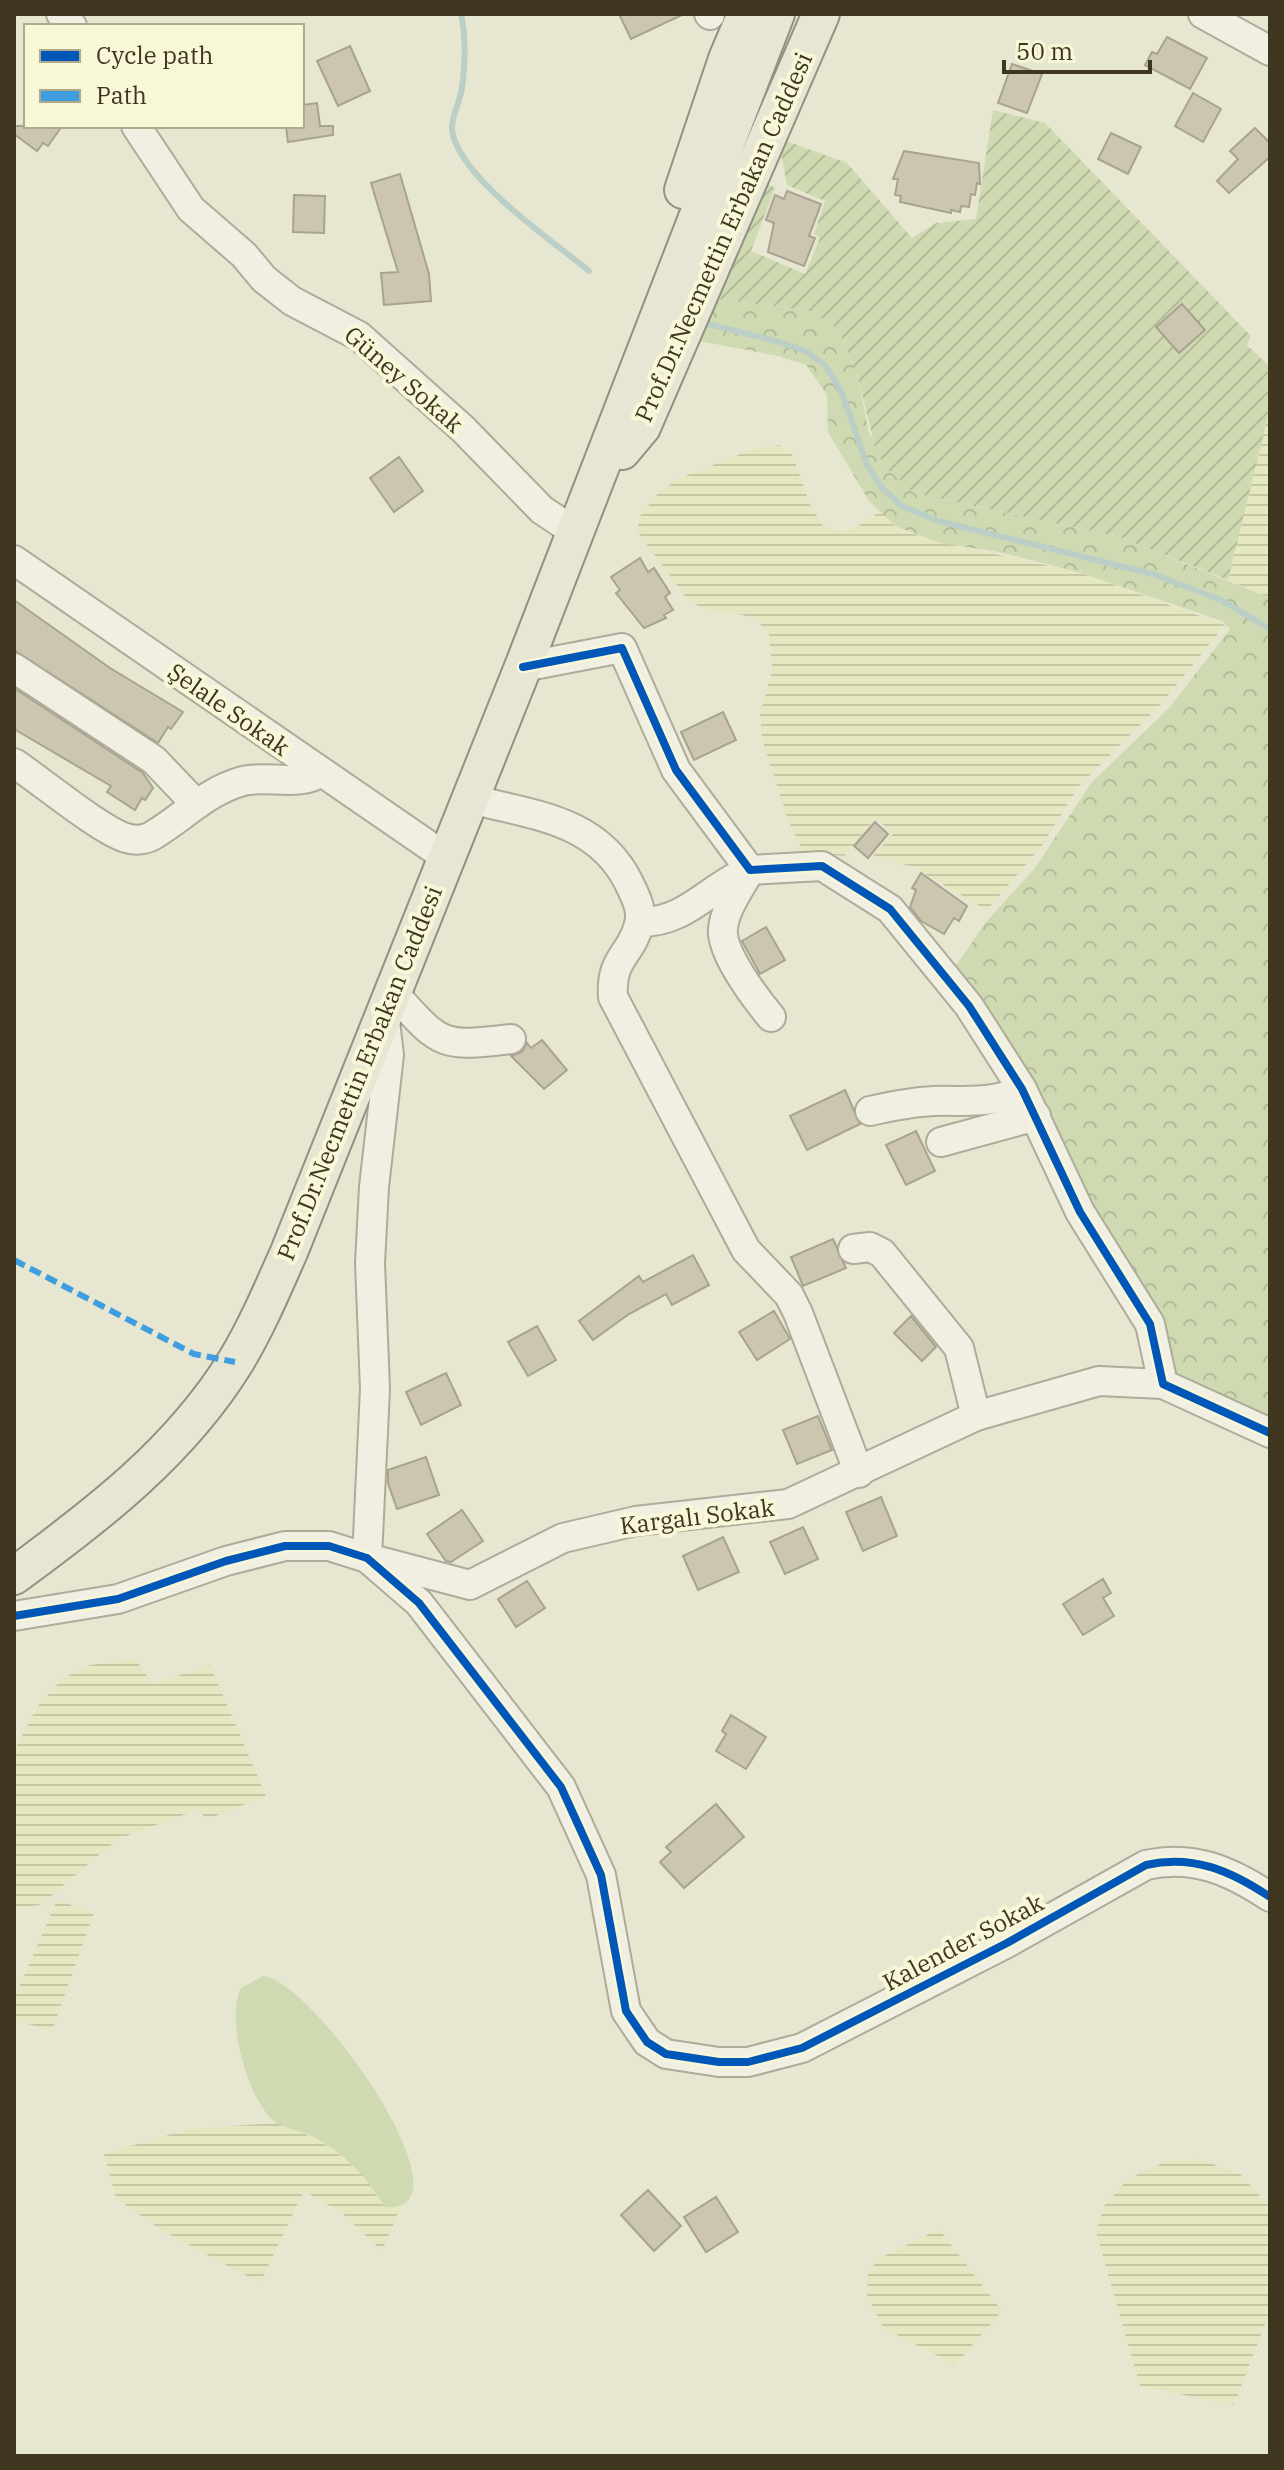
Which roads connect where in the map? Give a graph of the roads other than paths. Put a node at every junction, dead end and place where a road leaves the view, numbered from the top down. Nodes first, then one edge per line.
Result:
1 (746, 14) edge
2 (776, 14) edge
3 (821, 14) edge
4 (1203, 14) edge
5 (1270, 51) edge
6 (137, 128) edge
7 (589, 493) junction
8 (575, 532) junction
9 (14, 560) edge
10 (523, 667) junction
11 (14, 668) edge
12 (14, 763) edge
13 (320, 772) junction
14 (467, 798) junction
15 (195, 803) junction
16 (444, 856) junction
17 (750, 870) junction
18 (640, 922) junction
19 (388, 1000) junction
20 (771, 1017) dead end
21 (511, 1039) dead end
22 (1022, 1089) junction
23 (870, 1111) dead end
24 (1036, 1116) junction
25 (941, 1142) dead end
26 (853, 1249) dead end
27 (1163, 1384) junction
28 (976, 1416) junction
29 (1270, 1433) edge
30 (859, 1473) junction
31 (367, 1558) junction
32 (14, 1576) edge
33 (14, 1616) edge
34 (1270, 1897) edge

1 - 7 main road, Prof.Dr.Necmettin Erbakan Caddesi
2 - 7 main road, Prof.Dr.Necmettin Erbakan Caddesi
3 - 7 main road, Prof.Dr.Necmettin Erbakan Caddesi
4 - 5 street
6 - 8 street, Güney Sokak
7 - 8 main road, Prof.Dr.Necmettin Erbakan Caddesi
8 - 10 main road, Prof.Dr.Necmettin Erbakan Caddesi
9 - 13 street, Şelale Sokak
10 - 14 main road, Prof.Dr.Necmettin Erbakan Caddesi
10 - 17 street
11 - 15 street
12 - 15 street
13 - 15 street
13 - 16 street, Şelale Sokak
14 - 16 main road, Prof.Dr.Necmettin Erbakan Caddesi
14 - 18 street
16 - 19 main road, Prof.Dr.Necmettin Erbakan Caddesi
17 - 18 street
17 - 20 street
17 - 22 street
18 - 30 street
19 - 21 street
19 - 31 street
19 - 32 main road, Prof.Dr.Necmettin Erbakan Caddesi
22 - 23 street
22 - 24 street
24 - 25 street
24 - 27 street
26 - 28 street
27 - 28 street, Kargalı Sokak
27 - 29 street
28 - 30 street, Kargalı Sokak
30 - 31 street, Kargalı Sokak
31 - 33 street, Kargalı Sokak
31 - 34 street, Kalender Sokak

